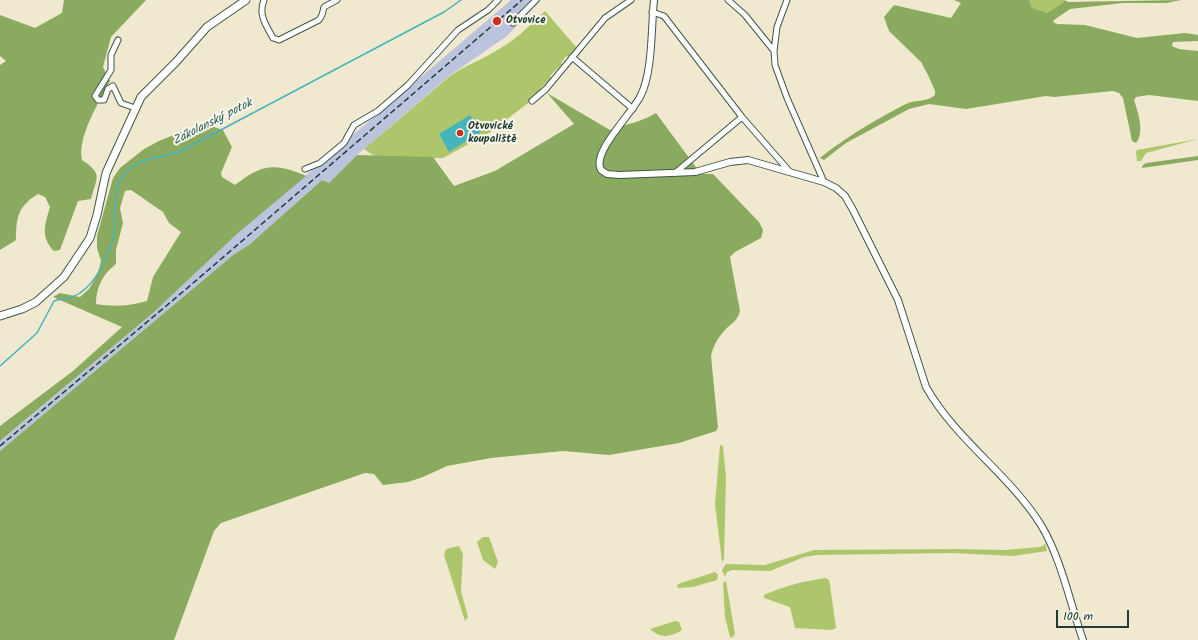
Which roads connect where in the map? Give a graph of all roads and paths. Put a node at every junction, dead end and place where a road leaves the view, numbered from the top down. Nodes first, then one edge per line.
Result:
1 (246, 0) edge
2 (264, 0) edge
3 (337, 0) edge
4 (498, 0) edge
5 (536, 0) edge
6 (631, 0) edge
7 (654, 0) edge
8 (728, 0) edge
9 (787, 0) edge
10 (652, 12) junction
11 (513, 23) dead end
12 (118, 40) dead end
13 (774, 51) junction
14 (572, 57) junction
15 (532, 100) dead end
16 (134, 108) junction
17 (632, 109) junction
18 (742, 117) junction
19 (305, 169) dead end
20 (790, 172) junction
21 (675, 173) junction
22 (824, 182) junction
23 (0, 316) edge
24 (1083, 640) edge

1 - 16 main road
2 - 3 street
4 - 19 street
5 - 11 street
6 - 14 street
7 - 10 street
8 - 13 street
9 - 13 street
10 - 17 street
10 - 18 street
12 - 16 street
13 - 22 street
14 - 15 street
14 - 17 street
16 - 23 main road
17 - 21 street
18 - 20 street
18 - 21 street
20 - 21 street
20 - 22 street
22 - 24 street

